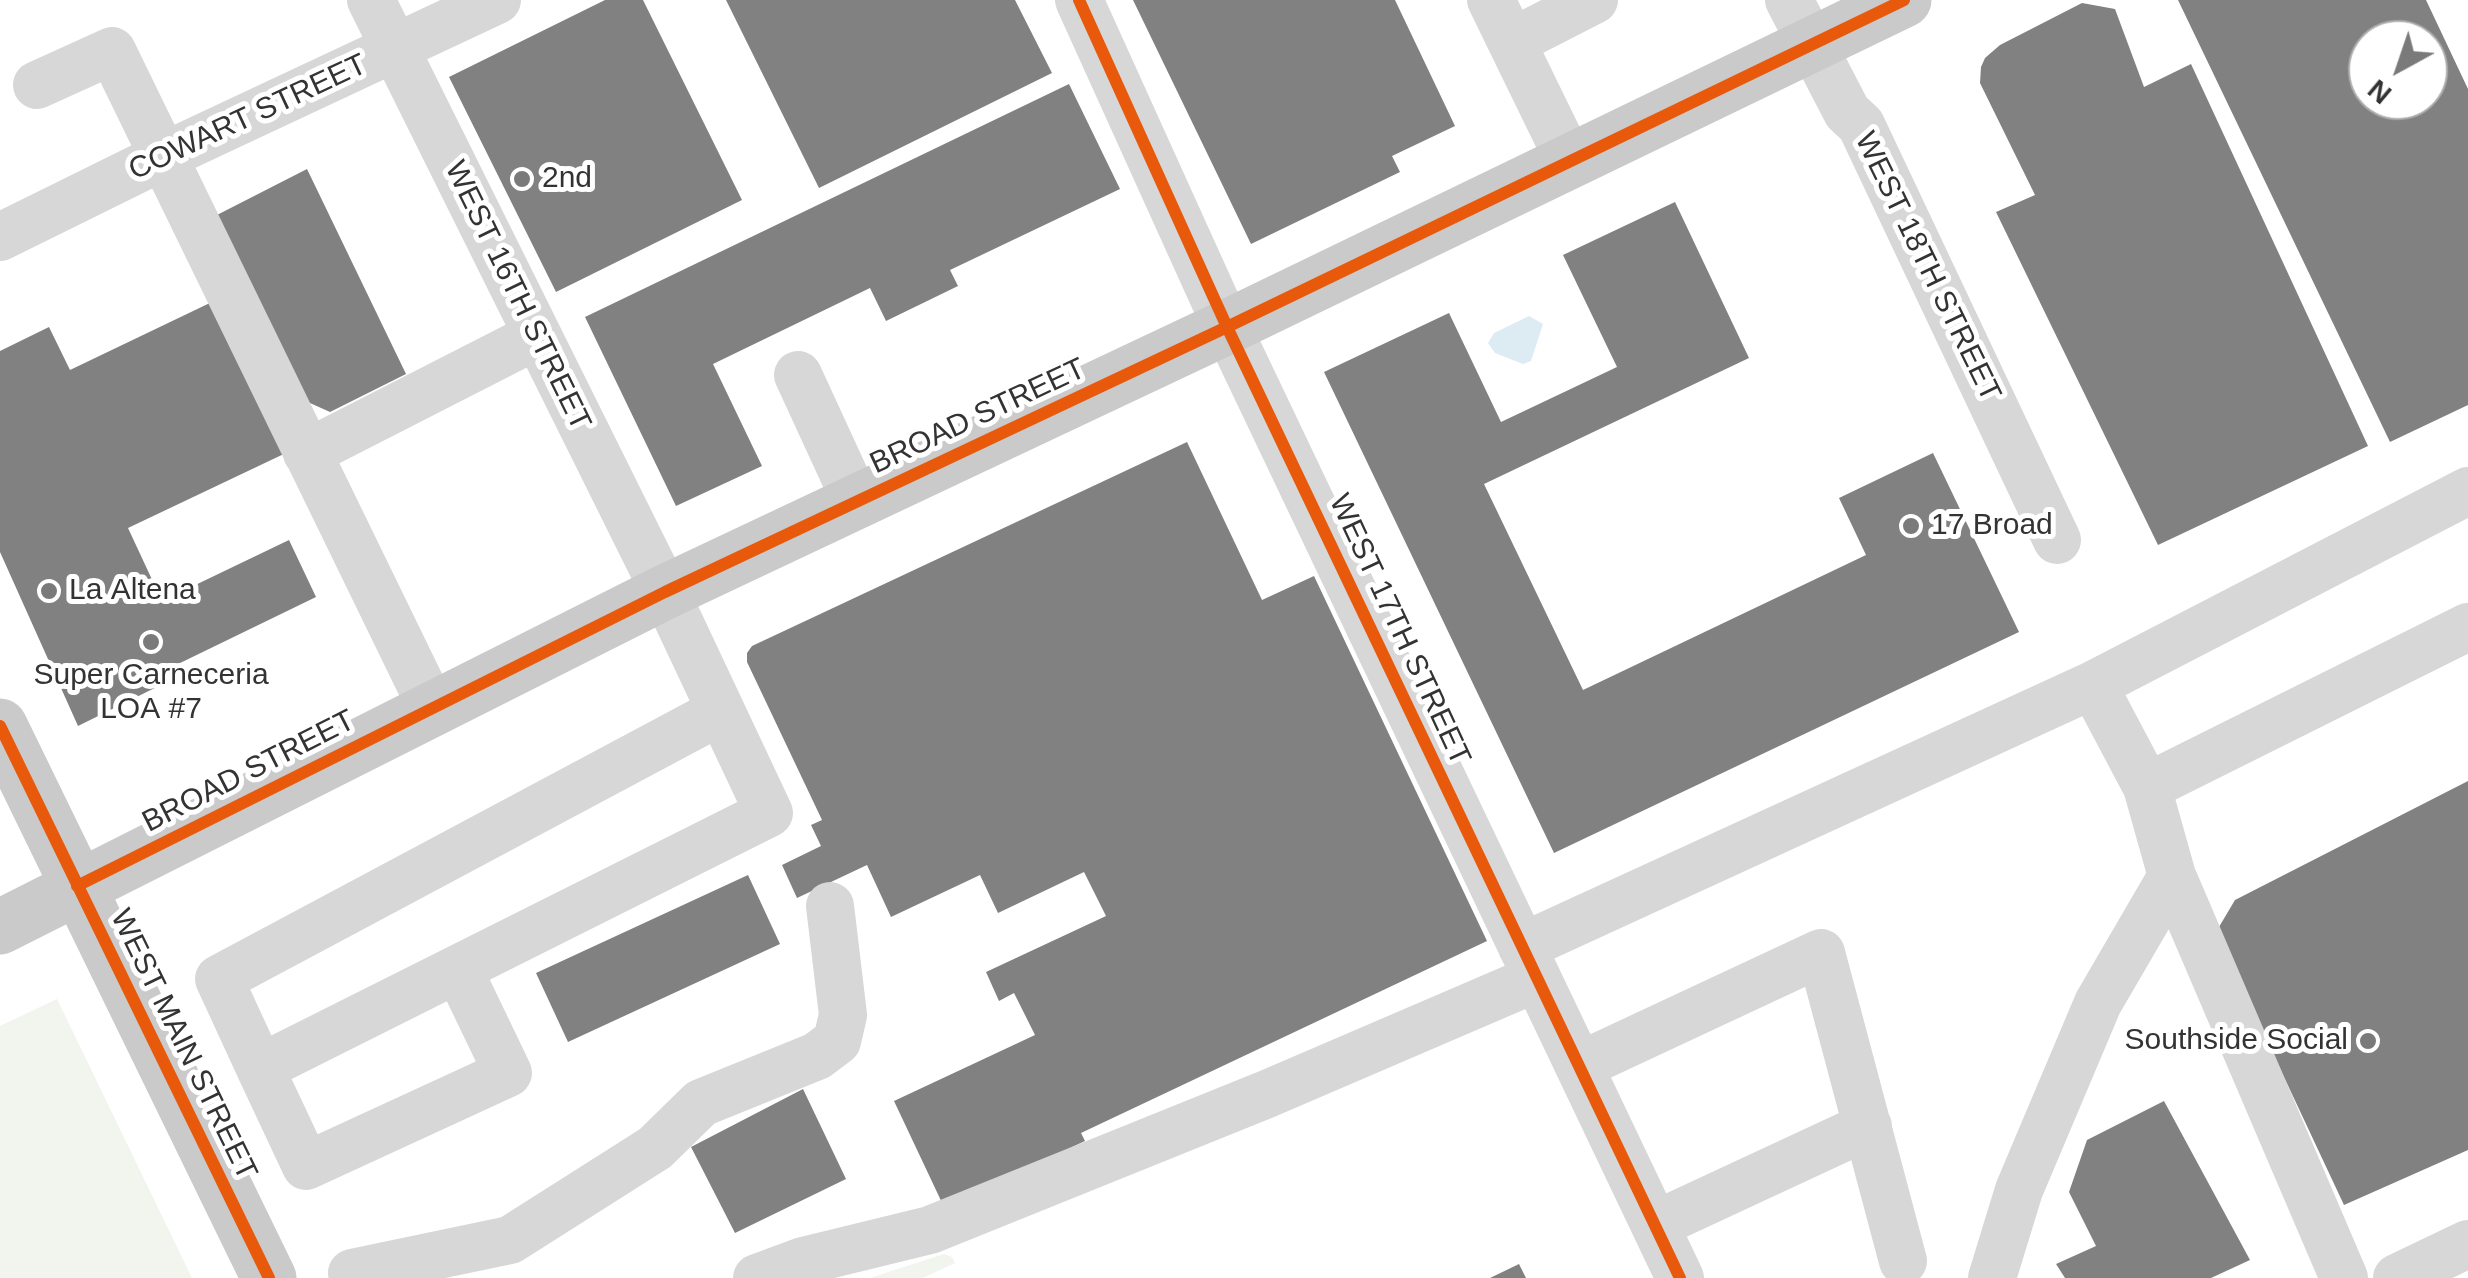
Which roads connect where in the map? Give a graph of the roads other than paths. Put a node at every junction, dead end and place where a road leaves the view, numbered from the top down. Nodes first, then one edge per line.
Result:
1 (371, 0) edge
2 (497, 0) edge
3 (1078, 0) edge
4 (1491, 0) edge
5 (1594, 0) edge
6 (1904, 0) edge
7 (1801, 22) edge
8 (1512, 42) junction
9 (395, 49) junction
10 (37, 85) dead end
11 (162, 157) junction
12 (1570, 162) junction
13 (0, 237) edge
14 (1227, 328) junction
15 (536, 336) junction
16 (798, 376) dead end
17 (307, 453) junction
18 (2468, 491) edge
19 (856, 501) junction
20 (2057, 540) dead end
21 (665, 592) junction
22 (2468, 627) edge
23 (2093, 685) junction
24 (432, 708) junction
25 (721, 711) junction
26 (0, 726) edge
27 (2147, 787) junction
28 (2172, 876) junction
29 (77, 886) junction
30 (830, 906) dead end
31 (0, 927) edge
32 (1530, 962) junction
33 (458, 968) junction
34 (1579, 1066) junction
35 (260, 1068) junction
36 (1868, 1126) junction
37 (1655, 1225) junction
38 (2468, 1244) edge
39 (1904, 1261) dead end
40 (350, 1276) edge
41 (269, 1278) edge
42 (757, 1278) edge
43 (1680, 1278) edge
44 (1992, 1278) edge
45 (2344, 1278) edge
46 (2397, 1278) edge

1 - 9 street, WEST 16TH STREET
2 - 9 street, COWART STREET
3 - 14 street, WEST 17TH STREET
4 - 8 street
5 - 8 street
6 - 7 main road, BROAD STREET
7 - 12 main road, BROAD STREET
7 - 20 street, WEST 18TH STREET
8 - 12 street
9 - 11 street, COWART STREET
9 - 15 street, WEST 16TH STREET
10 - 11 street
11 - 13 street, COWART STREET
11 - 17 street
12 - 14 main road, BROAD STREET
14 - 19 main road, BROAD STREET
14 - 32 street, WEST 17TH STREET
15 - 17 street
15 - 21 street, WEST 16TH STREET
16 - 19 street
17 - 24 street
18 - 23 street
19 - 21 main road, BROAD STREET
21 - 24 main road, BROAD STREET
21 - 25 street, WEST 16TH STREET
22 - 27 street
23 - 27 street
23 - 32 street
24 - 29 main road, BROAD STREET
25 - 33 street, WEST 16TH STREET
25 - 35 street
26 - 29 main road, WEST MAIN STREET
27 - 28 street
28 - 44 street
28 - 45 street
29 - 31 main road, BROAD STREET
29 - 41 main road, WEST MAIN STREET
30 - 40 street
32 - 34 street, WEST 17TH STREET
32 - 42 street
33 - 35 street
33 - 35 street
34 - 36 street
34 - 37 street, WEST 17TH STREET
36 - 37 street
36 - 39 street
37 - 43 street, WEST 17TH STREET
38 - 46 street

